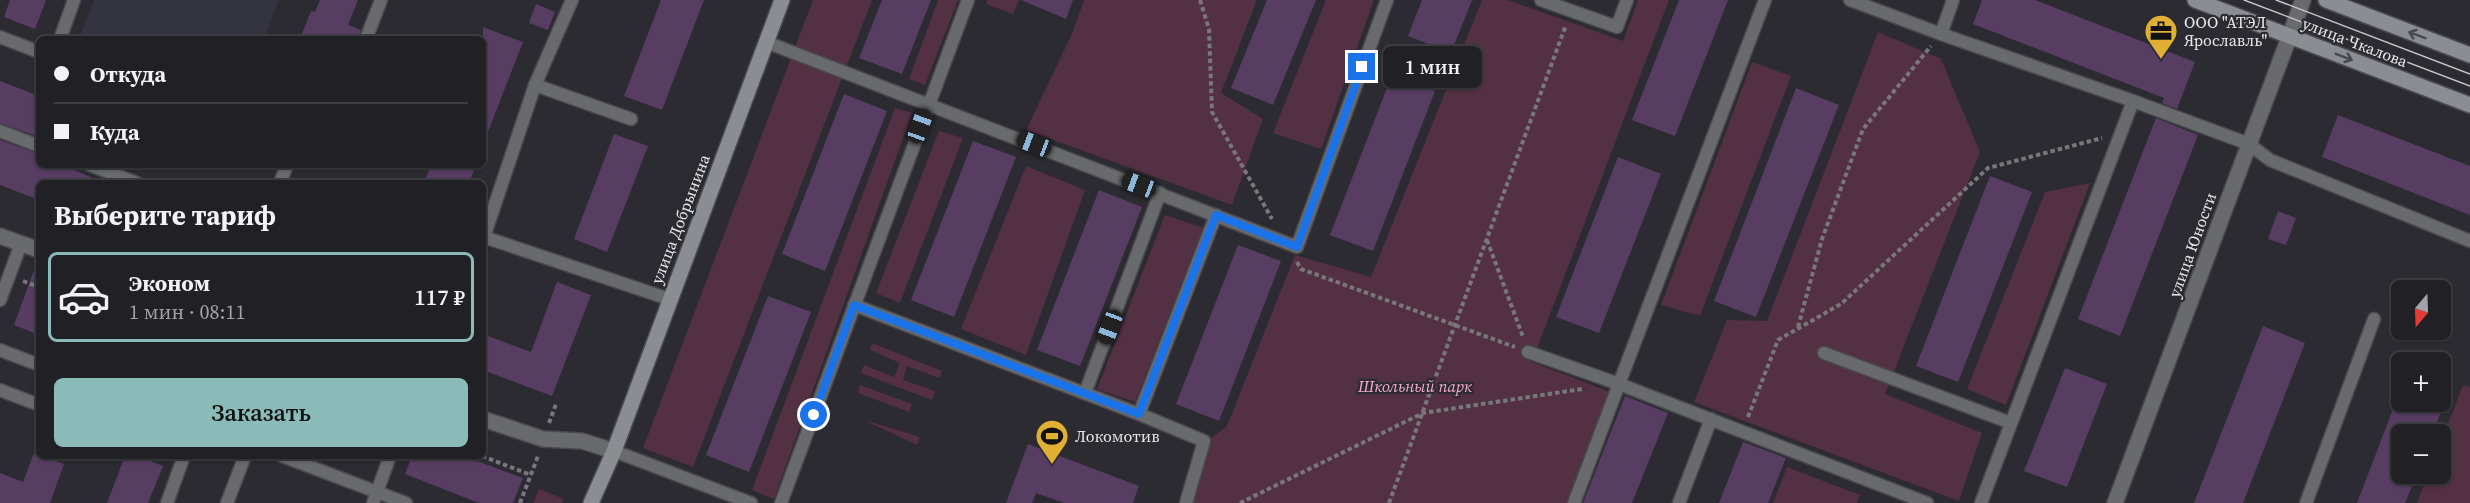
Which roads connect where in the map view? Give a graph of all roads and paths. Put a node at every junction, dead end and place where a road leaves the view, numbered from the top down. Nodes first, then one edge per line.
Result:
1 (74, 0) edge
2 (381, 0) edge
3 (572, 0) edge
4 (782, 0) edge
5 (968, 0) edge
6 (1200, 0) edge
7 (1387, 0) edge
8 (1541, 0) edge
9 (1627, 0) edge
10 (1765, 0) edge
11 (1850, 0) edge
12 (1953, 0) edge
13 (2194, 0) edge
14 (2303, 0) edge
15 (2326, 0) edge
16 (1571, 11) junction
17 (1941, 34) junction
18 (61, 36) edge
19 (367, 36) edge
20 (2289, 36) junction
21 (0, 37) edge
22 (766, 42) junction
23 (36, 51) edge
24 (2469, 53) edge
25 (535, 85) junction
26 (2133, 101) junction
27 (928, 104) junction
28 (2470, 105) edge
29 (632, 120) dead end
30 (0, 131) edge
31 (2121, 133) junction
32 (2249, 144) junction
33 (36, 145) edge
34 (98, 168) edge
35 (118, 175) edge
36 (1160, 193) junction
37 (1216, 215) junction
38 (486, 233) edge
39 (0, 236) edge
40 (1487, 239) junction
41 (486, 240) edge
42 (2470, 241) edge
43 (1285, 242) junction
44 (21, 244) junction
45 (36, 249) edge
46 (669, 299) junction
47 (0, 300) edge
48 (854, 305) junction
49 (2374, 319) dead end
50 (1455, 325) junction
51 (1798, 328) junction
52 (0, 350) edge
53 (1528, 352) junction
54 (1824, 353) dead end
55 (36, 364) edge
56 (1619, 384) junction
57 (1585, 389) dead end
58 (0, 390) edge
59 (1085, 393) junction
60 (36, 404) edge
61 (1422, 413) junction
62 (1139, 414) junction
63 (486, 420) edge
64 (1711, 420) junction
65 (2011, 423) junction
66 (1743, 431) junction
67 (614, 451) junction
68 (486, 458) edge
69 (183, 459) edge
70 (244, 459) edge
71 (289, 459) edge
72 (389, 459) edge
73 (375, 497) edge
74 (166, 503) edge
75 (227, 503) edge
76 (406, 503) edge
77 (520, 503) edge
78 (591, 503) edge
79 (600, 503) edge
80 (751, 503) edge
81 (781, 503) edge
82 (1186, 503) edge
83 (1240, 503) edge
84 (1389, 503) edge
85 (1574, 503) edge
86 (1679, 503) edge
87 (1927, 503) edge
88 (1980, 503) edge
89 (2115, 503) edge
90 (2306, 503) edge

1 - 18 lane
2 - 19 lane
3 - 25 lane
4 - 22 main road, улица Добрынина
5 - 27 lane
6 - 43 path
7 - 43 lane
8 - 16 lane
9 - 16 lane
10 - 56 lane
11 - 17 lane
12 - 17 lane
13 - 20 main road, улица Чкалова
14 - 20 street, улица Юности
24 -> 15 main road, улица Чкалова
16 - 40 path
17 - 26 lane
17 - 51 path
20 -> 28 main road, улица Чкалова
20 - 32 street, улица Юности
21 - 23 lane
22 - 27 lane
22 - 46 main road, улица Добрынина
25 - 29 lane
25 - 38 lane
26 - 31 lane
26 - 32 lane
27 - 36 lane
27 - 48 lane
30 - 33 lane
31 - 51 path
31 - 65 lane
32 - 42 lane
32 - 89 street, улица Юности
34 - 35 lane
36 - 37 lane
36 - 59 lane
37 - 43 lane
37 - 62 lane
39 - 44 street
40 - 50 path
40 - 53 path
41 - 46 lane
43 - 50 path
44 - 45 street
44 - 47 lane
46 - 67 main road, улица Добрынина
48 - 59 lane
48 - 81 lane
49 - 90 lane
50 - 53 path
50 - 61 path
51 - 66 path
52 - 55 lane
53 - 56 lane
54 - 65 lane
56 - 64 lane
56 - 85 lane
57 - 61 path
58 - 60 lane
59 - 62 lane
61 - 83 path
61 - 84 path
62 - 82 lane
63 - 67 street
64 - 66 lane
64 - 86 lane
65 - 88 lane
66 - 87 lane
67 - 78 main road, улица Добрынина
67 - 79 main road, улица Добрынина
67 - 80 lane
68 - 77 path
69 - 74 lane
70 - 75 lane
71 - 73 lane
72 - 73 lane
73 - 76 lane

